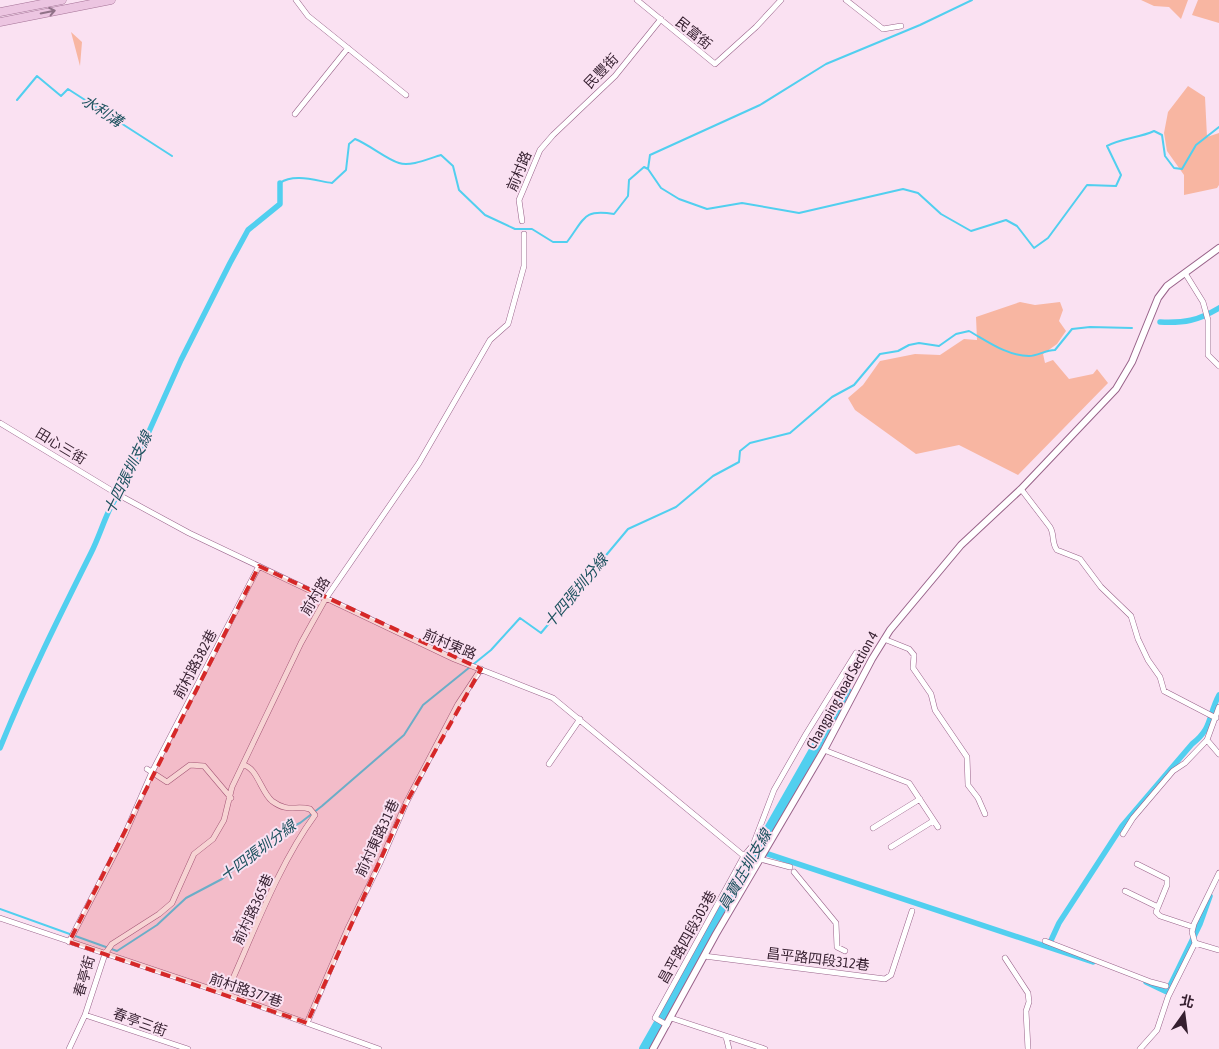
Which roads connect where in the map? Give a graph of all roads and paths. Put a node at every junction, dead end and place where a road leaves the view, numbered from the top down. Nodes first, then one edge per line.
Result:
1 (62, 0) edge
2 (110, 0) edge
3 (296, 0) edge
4 (637, 0) edge
5 (781, 0) edge
6 (846, 0) edge
7 (0, 12) edge
8 (661, 20) junction
9 (0, 22) edge
10 (900, 26) dead end
11 (348, 48) junction
12 (406, 95) dead end
13 (295, 114) dead end
14 (553, 135) joint
15 (522, 221) dead end
16 (524, 234) dead end
17 (1219, 248) edge
18 (1185, 273) junction
19 (1219, 366) edge
20 (0, 423) edge
21 (1021, 489) junction
22 (119, 495) joint
23 (259, 566) junction
24 (326, 598) junction
25 (884, 639) junction
26 (856, 653) dead end
27 (481, 669) junction
28 (1219, 707) edge
29 (1216, 718) junction
30 (580, 719) junction
31 (1208, 740) junction
32 (824, 750) junction
33 (1219, 754) edge
34 (243, 764) junction
35 (549, 764) dead end
36 (150, 771) junction
37 (231, 798) junction
38 (920, 799) junction
39 (985, 814) dead end
40 (933, 821) junction
41 (938, 827) dead end
42 (873, 828) dead end
43 (1123, 834) dead end
44 (892, 847) dead end
45 (744, 856) junction
46 (760, 859) junction
47 (1137, 864) dead end
48 (790, 867) dead end
49 (794, 872) dead end
50 (1219, 872) edge
51 (1125, 891) dead end
52 (1158, 907) junction
53 (912, 911) dead end
54 (0, 918) edge
55 (1193, 929) junction
56 (1044, 941) dead end
57 (1195, 941) junction
58 (69, 942) junction
59 (1219, 950) edge
60 (845, 951) dead end
61 (105, 954) junction
62 (704, 956) junction
63 (1005, 958) dead end
64 (1166, 986) dead end
65 (226, 994) junction
66 (85, 1014) junction
67 (671, 1018) junction
68 (307, 1023) junction
69 (666, 1025) junction
70 (726, 1037) junction
71 (69, 1049) edge
72 (188, 1049) edge
73 (379, 1049) edge
74 (653, 1049) edge
75 (729, 1049) edge
76 (765, 1049) edge
77 (1028, 1049) edge
78 (1140, 1049) edge

1 - 7 main road
9 -> 2 main road
3 - 11 street
4 - 8 street, 民富街
5 - 8 street, 民富街
6 - 10 street
8 - 14 street, 民豐街
11 - 12 street
11 - 13 street
14 - 15 street, 前村路
16 - 24 street, 前村路
17 - 18 street, Changping Road Section 4
18 - 19 street
18 - 21 street, Changping Road Section 4
20 - 22 street, 田心三街
21 - 25 street, Changping Road Section 4
21 - 29 street
22 - 23 street, 前村東路
23 - 24 street, 前村東路
23 - 36 street, 前村路382巷
24 - 27 street, 前村東路
24 - 34 street, 前村路
25 - 32 street, Changping Road Section 4
25 - 39 street
26 - 45 street
27 - 30 street, 前村東路
27 - 68 street, 前村東路31巷
28 - 29 street
29 - 31 street
30 - 35 street
30 - 45 street, 前村東路
31 - 33 street
31 - 43 street
32 - 38 street
32 - 46 street, Changping Road Section 4
34 - 37 street, 前村路
34 - 65 street, 前村路365巷
36 - 37 street
36 - 58 street, 前村路382巷
37 - 61 street, 前村路
38 - 40 street
38 - 42 street
40 - 41 street
40 - 44 street
45 - 69 street, 昌平路四段303巷
46 - 48 street
46 - 62 street, Changping Road Section 4
47 - 52 street
49 - 60 street
50 - 55 street
51 - 52 street
52 - 55 street
53 - 62 street, 昌平路四段312巷
54 - 58 street, 春亭街
55 - 57 street
56 - 64 street
57 - 59 street
57 - 78 street
58 - 61 street, 春亭街
61 - 65 street, 前村路377巷
61 - 66 street, 春亭街
62 - 67 street, Changping Road Section 4
63 - 77 street
65 - 68 street, 前村路377巷
66 - 71 street, 春亭街
66 - 72 street, 春亭三街
67 - 69 street, Changping Road Section 4
67 - 70 street
68 - 73 street, 前村路377巷
69 - 74 street, Changping Road Section 4
70 - 75 street
70 - 76 street

